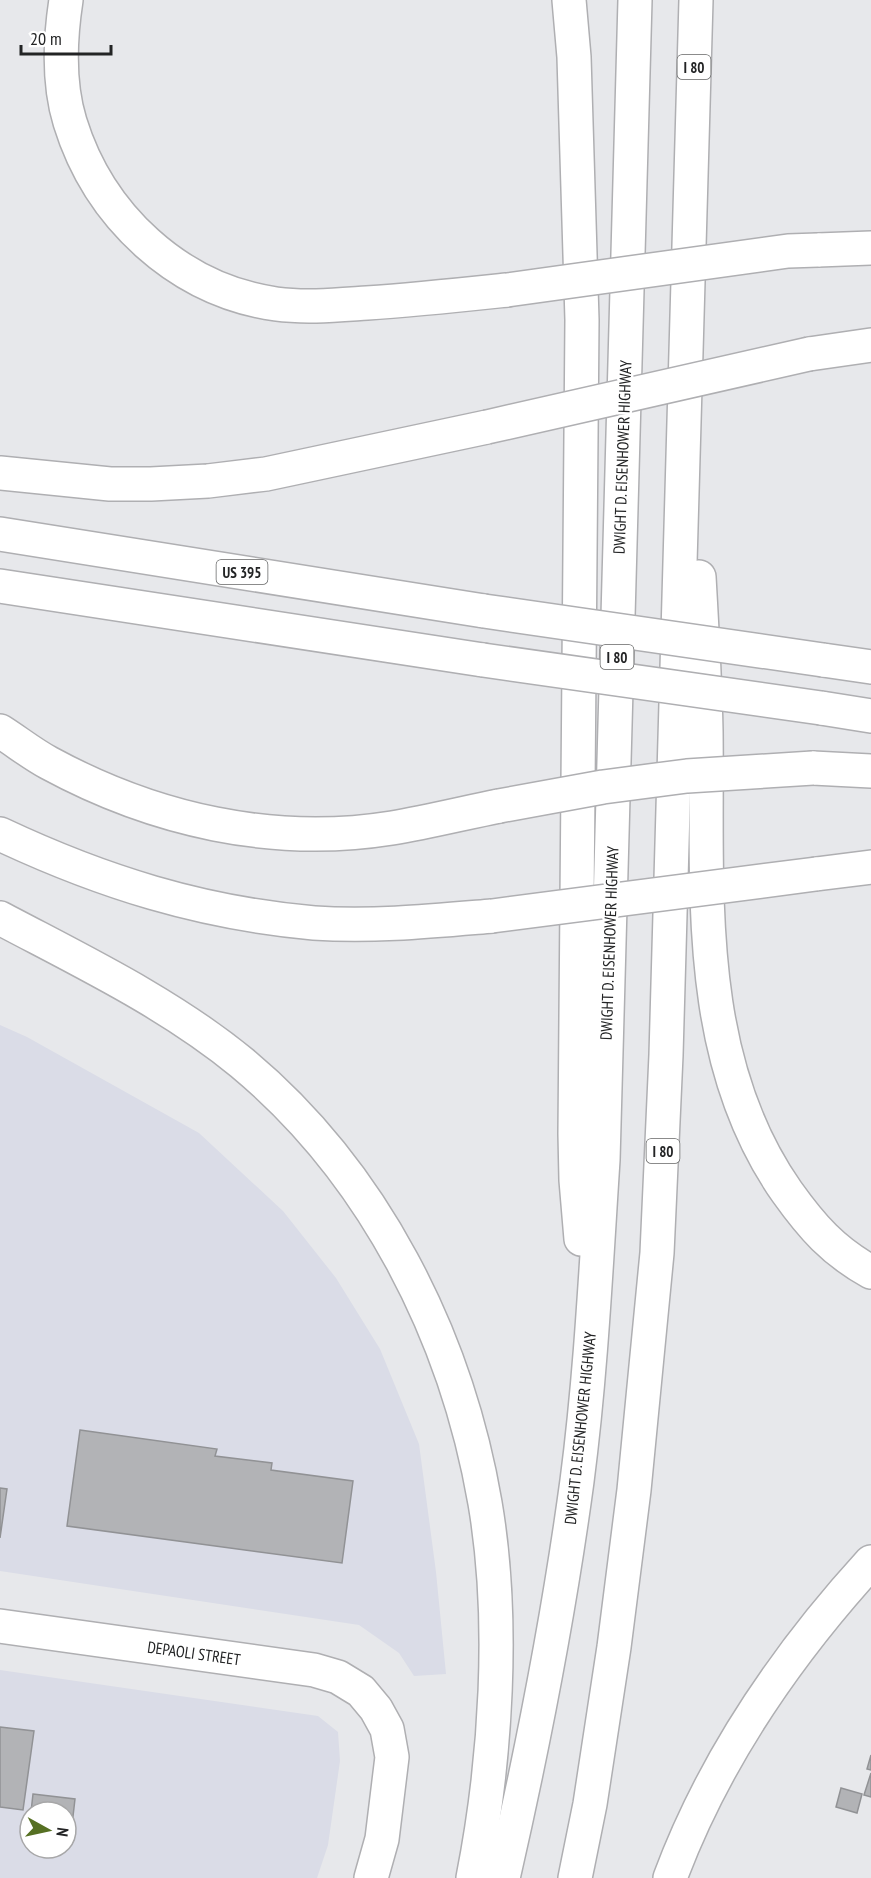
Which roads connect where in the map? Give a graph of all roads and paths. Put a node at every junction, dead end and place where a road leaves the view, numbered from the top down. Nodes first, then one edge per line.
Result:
1 (66, 0) edge
2 (569, 0) edge
3 (635, 0) edge
4 (696, 0) edge
5 (871, 248) edge
6 (871, 345) edge
7 (685, 419) junction
8 (0, 473) edge
9 (0, 534) edge
10 (0, 586) edge
11 (871, 667) edge
12 (871, 716) edge
13 (0, 731) edge
14 (871, 771) edge
15 (0, 834) edge
16 (871, 867) edge
17 (0, 918) edge
18 (871, 1272) edge
19 (593, 1313) junction
20 (871, 1562) edge
21 (871, 1577) edge
22 (823, 1616) junction
23 (0, 1626) edge
24 (371, 1878) edge
25 (473, 1878) edge
26 (504, 1878) edge
27 (575, 1878) edge
28 (670, 1878) edge

1 - 5 main road, bridge
2 - 19 main road
3 - 19 main road, DWIGHT D. EISENHOWER HIGHWAY / I 80
4 - 7 main road, I 80
6 - 8 main road, bridge
7 - 18 main road
7 - 27 main road, I 80
9 - 11 main road, US 395, bridge
10 - 12 main road, bridge
13 - 14 main road, bridge
15 - 16 main road, bridge
17 - 25 main road
19 - 26 main road, DWIGHT D. EISENHOWER HIGHWAY / I 80
20 - 22 main road
21 - 22 main road
22 - 28 main road
23 - 24 main road, DEPAOLI STREET

